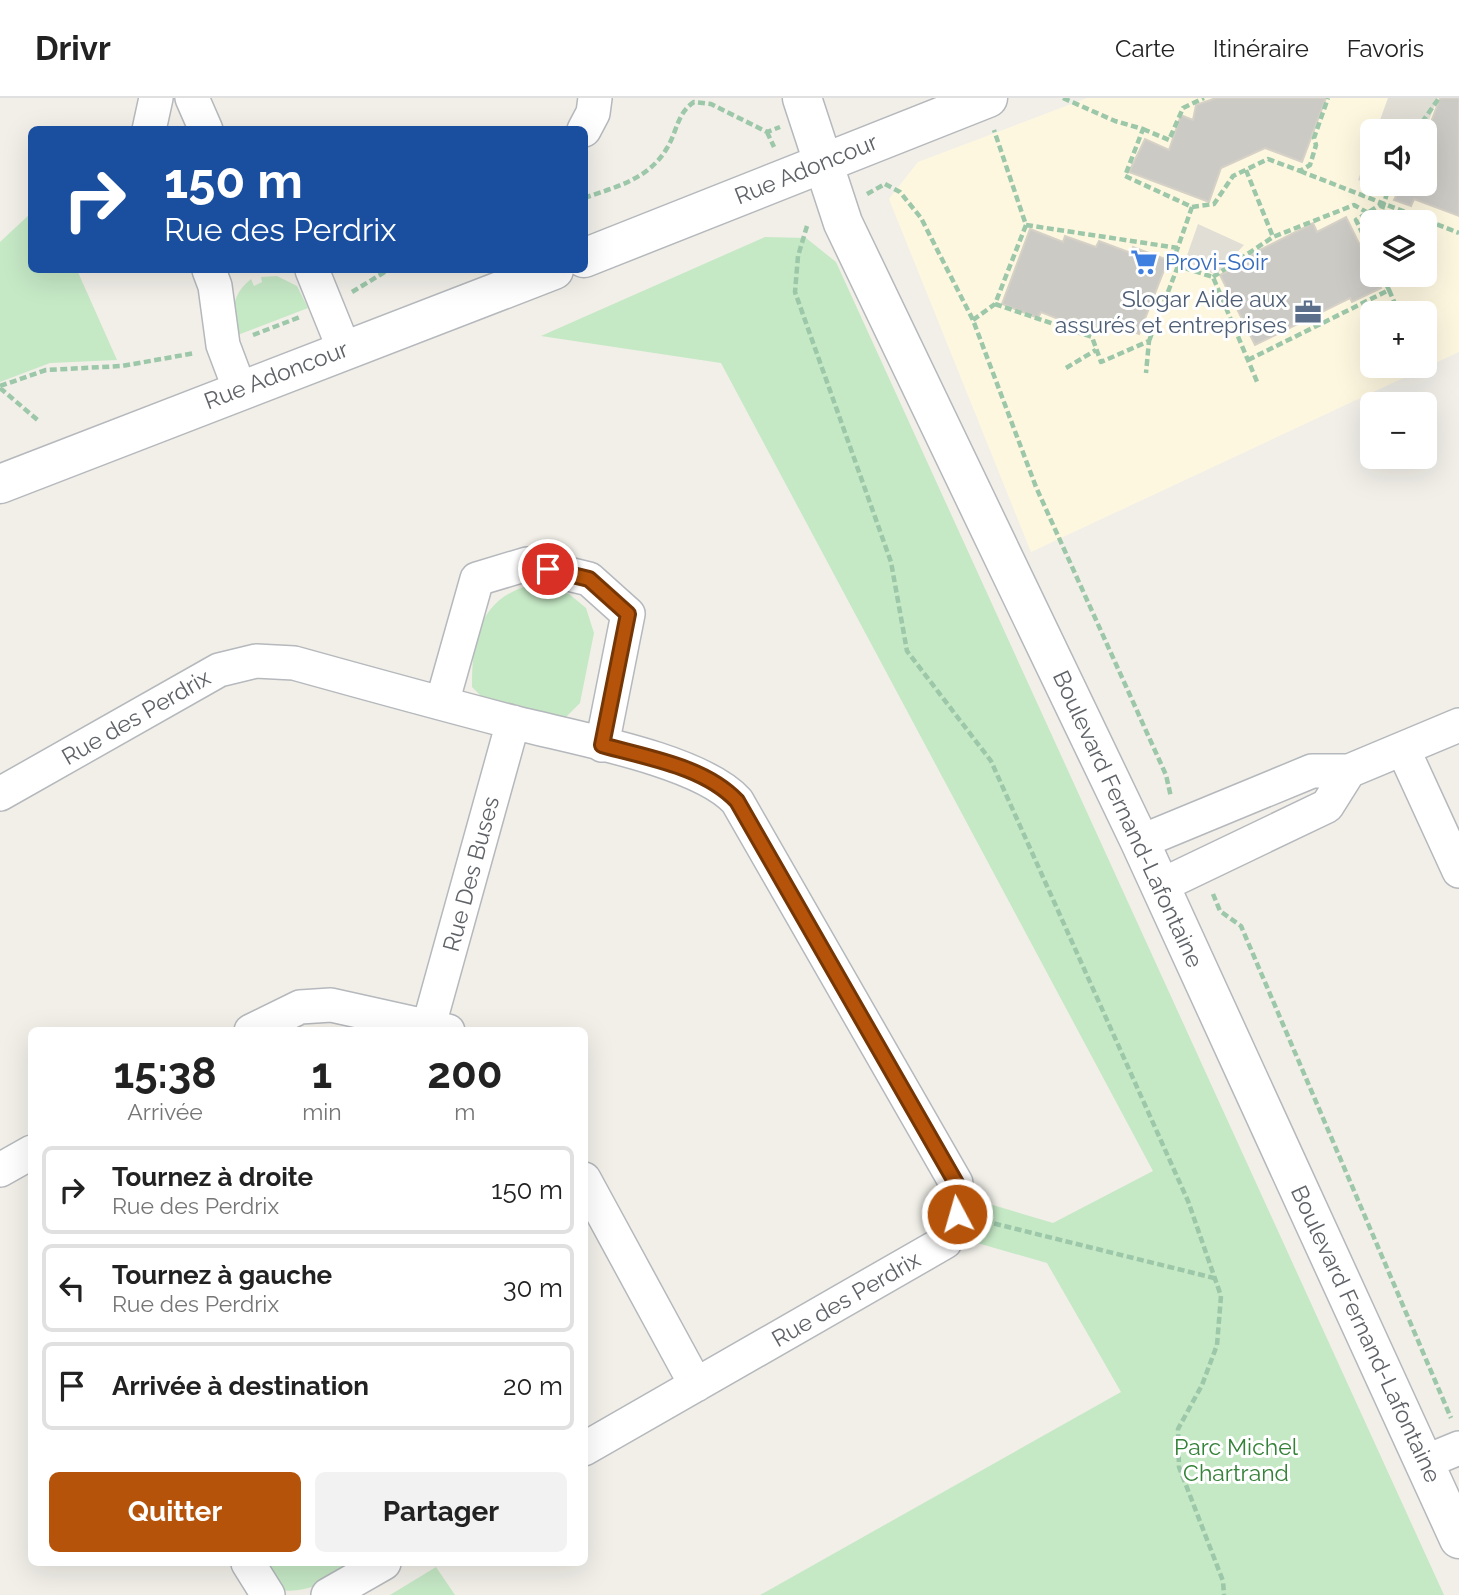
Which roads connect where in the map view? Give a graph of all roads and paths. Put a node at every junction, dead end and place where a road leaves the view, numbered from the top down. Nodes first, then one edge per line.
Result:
1 (156, 98) edge
2 (192, 98) edge
3 (595, 98) edge
4 (802, 98) edge
5 (1063, 98) edge
6 (1204, 98) edge
7 (1328, 98) edge
8 (1439, 98) edge
9 (986, 99) edge
10 (693, 100) edge
11 (1424, 119) edge
12 (150, 126) edge
13 (204, 126) edge
14 (586, 126) edge
15 (1143, 129) junction
16 (767, 132) dead end
17 (824, 162) junction
18 (1246, 170) junction
19 (1300, 171) junction
20 (1386, 196) edge
21 (588, 197) edge
22 (1384, 203) junction
23 (1192, 207) junction
24 (1363, 210) edge
25 (1375, 210) edge
26 (1383, 210) edge
27 (1026, 225) junction
28 (807, 226) dead end
29 (1459, 233) edge
30 (1273, 237) junction
31 (1178, 248) junction
32 (588, 256) edge
33 (1178, 266) junction
34 (212, 273) edge
35 (313, 273) edge
36 (383, 273) edge
37 (546, 273) edge
38 (1213, 277) junction
39 (1388, 287) edge
40 (1389, 290) junction
41 (343, 299) dead end
42 (1394, 301) edge
43 (995, 304) junction
44 (310, 313) dead end
45 (973, 320) dead end
46 (250, 336) dead end
47 (1149, 341) junction
48 (344, 349) junction
49 (1096, 350) junction
50 (206, 351) dead end
51 (1248, 360) junction
52 (1066, 368) dead end
53 (1146, 373) dead end
54 (1258, 384) dead end
55 (0, 387) edge
56 (240, 390) junction
57 (40, 422) dead end
58 (0, 484) edge
59 (442, 703) junction
60 (513, 723) junction
61 (1459, 725) edge
62 (602, 745) junction
63 (1403, 749) junction
64 (1349, 771) junction
65 (0, 794) edge
66 (1140, 842) junction
67 (1459, 871) edge
68 (1160, 886) junction
69 (259, 1027) edge
70 (434, 1027) edge
71 (439, 1027) edge
72 (28, 1154) edge
73 (0, 1170) edge
74 (588, 1186) edge
75 (957, 1214) junction
76 (1214, 1279) junction
77 (695, 1385) junction
78 (588, 1447) edge
79 (1442, 1455) edge
80 (1454, 1515) edge
81 (250, 1566) edge
82 (379, 1566) edge
83 (268, 1595) edge
84 (328, 1595) edge
85 (1224, 1595) edge

1 - 12 street
2 - 13 street
3 - 14 street
4 - 17 street, Boulevard Fernand-Lafontaine
5 - 15 path
6 - 15 path
7 - 19 path
8 - 11 path
9 - 17 street, Rue Adoncour
9 - 27 path
10 - 16 path
10 - 21 path
15 - 23 path
17 - 32 street, Rue Adoncour
17 - 66 street, Boulevard Fernand-Lafontaine
18 - 19 path
18 - 23 path
18 - 30 path
19 - 22 path
20 - 22 path
22 - 25 path
22 - 26 path
22 - 29 path
23 - 31 path
24 - 30 path
27 - 31 path
27 - 43 path
28 - 76 path
30 - 38 path
31 - 33 path
33 - 38 path
33 - 47 path
34 - 56 street
35 - 48 street
36 - 41 path
37 - 48 street, Rue Adoncour
38 - 51 path
39 - 40 path
40 - 42 path
40 - 51 path
43 - 45 path
43 - 49 path
44 - 46 path, Rue Adoncour
47 - 49 path
47 - 53 path
48 - 56 street, Rue Adoncour
49 - 52 path
50 - 55 path, Rue Adoncour
51 - 54 path
55 - 57 path
56 - 58 street, Rue Adoncour
59 - 60 street, Rue des Perdrix
59 - 62 street
59 - 65 street, Rue des Perdrix
60 - 62 street, Rue des Perdrix
60 - 71 street, Rue Des Buses
61 - 63 street
62 - 75 street, Rue des Perdrix
63 - 64 street
63 - 67 street
64 - 66 street
64 - 68 street
66 - 68 street, Boulevard Fernand-Lafontaine
68 - 79 street, Boulevard Fernand-Lafontaine
69 - 70 street, Rue Des Buses
72 - 73 street
74 - 77 street
75 - 76 path
75 - 77 street, Rue des Perdrix
76 - 85 path
77 - 78 street, Rue des Perdrix
79 - 80 street, Boulevard Fernand-Lafontaine
81 - 83 street
82 - 84 street

